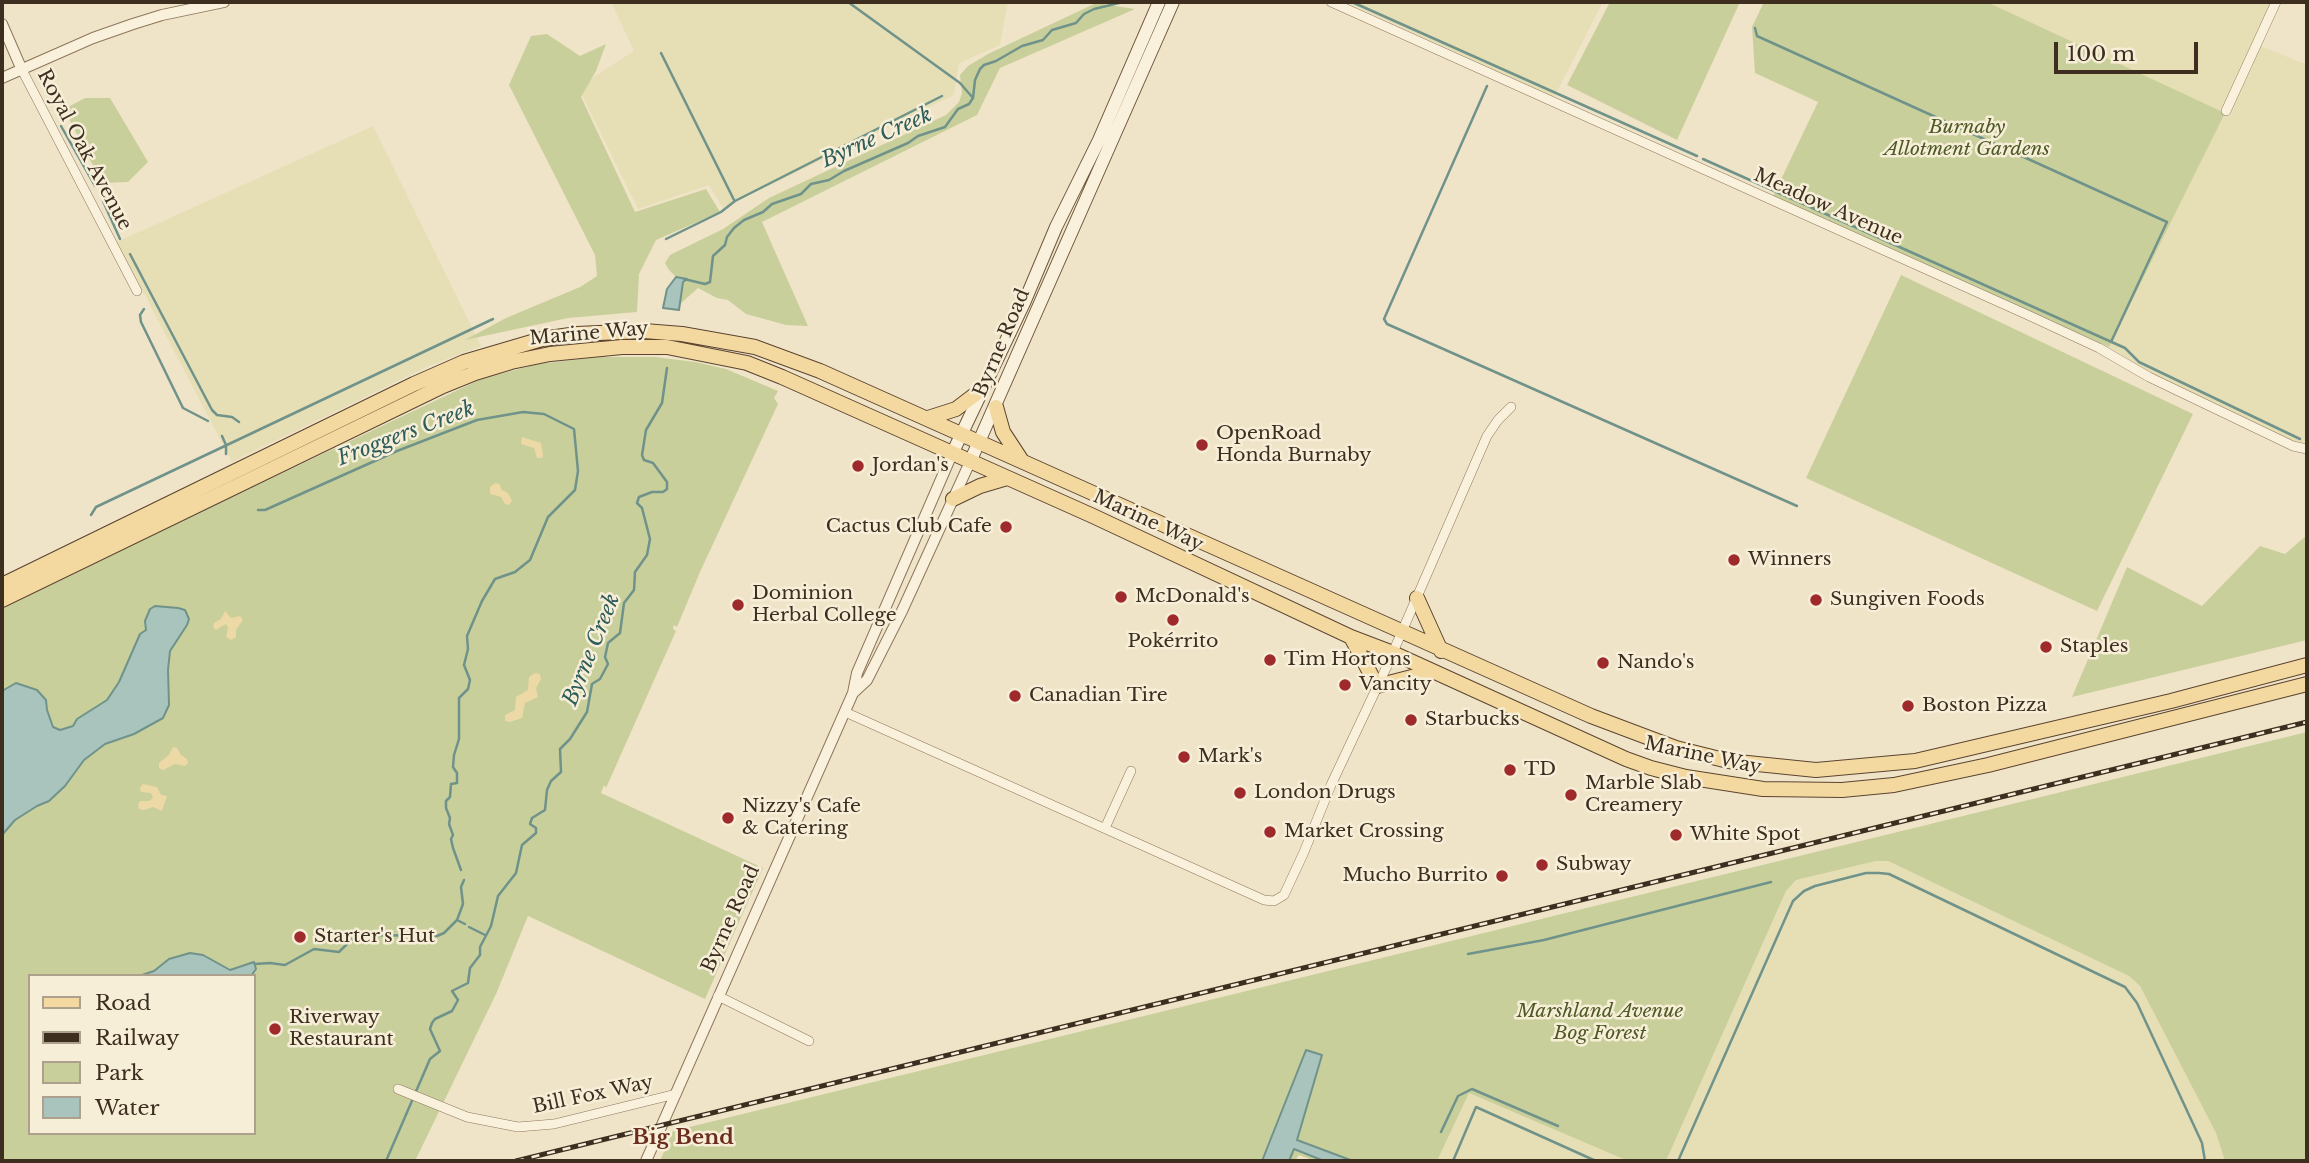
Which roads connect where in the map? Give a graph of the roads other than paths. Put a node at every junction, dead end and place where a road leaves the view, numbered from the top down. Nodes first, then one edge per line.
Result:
1 (224, 2) edge
2 (1159, 2) edge
3 (1174, 2) edge
4 (1331, 2) edge
5 (2276, 2) edge
6 (2, 24) edge
7 (22, 69) junction
8 (2, 79) edge
9 (2226, 111) dead end
10 (137, 291) dead end
11 (981, 390) junction
12 (996, 407) junction
13 (1511, 407) dead end
14 (928, 418) junction
15 (962, 433) junction
16 (980, 441) junction
17 (2307, 449) edge
18 (952, 454) junction
19 (970, 462) junction
20 (1023, 463) junction
21 (1007, 478) junction
22 (953, 499) junction
23 (2, 585) edge
24 (1417, 598) junction
25 (2, 600) edge
26 (1402, 633) junction
27 (1351, 637) junction
28 (1441, 651) junction
29 (1393, 653) junction
30 (2307, 665) edge
31 (1432, 672) junction
32 (2307, 684) edge
33 (1377, 686) junction
34 (853, 693) junction
35 (845, 712) junction
36 (1131, 771) dead end
37 (1105, 828) junction
38 (718, 996) junction
39 (809, 1041) dead end
40 (398, 1089) dead end
41 (676, 1094) junction
42 (646, 1161) edge

1 - 7 street
2 - 11 main road, Byrne Road
3 - 12 main road, Byrne Road
4 - 17 street, Meadow Avenue
5 - 9 street
6 - 7 street, Royal Oak Avenue
7 - 8 street
7 - 10 street, Royal Oak Avenue
11 - 14 main road
11 - 15 main road, Byrne Road
12 - 16 main road, Byrne Road
12 - 20 main road
13 - 24 street
14 - 15 main road, Marine Way
14 - 23 main road, Marine Way
15 - 16 main road, Marine Way
15 - 18 main road, Byrne Road
16 - 19 main road, Byrne Road
16 - 20 main road, Marine Way
18 - 19 main road, Marine Way
18 - 25 main road, Marine Way
18 - 34 street, Byrne Road
19 - 21 main road, Marine Way
19 - 22 street, Byrne Road
20 - 26 main road, Marine Way
21 - 22 main road
21 - 27 main road, Marine Way
22 - 34 street, Byrne Road
24 - 26 street
24 - 28 main road
26 - 28 main road, Marine Way
26 - 29 street
27 - 29 main road, Marine Way
27 - 33 main road
28 - 30 main road, Marine Way
29 - 31 main road, Marine Way
29 - 33 street
31 - 32 main road, Marine Way
31 - 33 main road
33 - 37 street
34 - 35 street, Byrne Road
35 - 37 street
35 - 38 street, Byrne Road
36 - 37 street
38 - 39 street
38 - 41 street, Byrne Road
40 - 41 street, Bill Fox Way
41 - 42 street, Byrne Road

